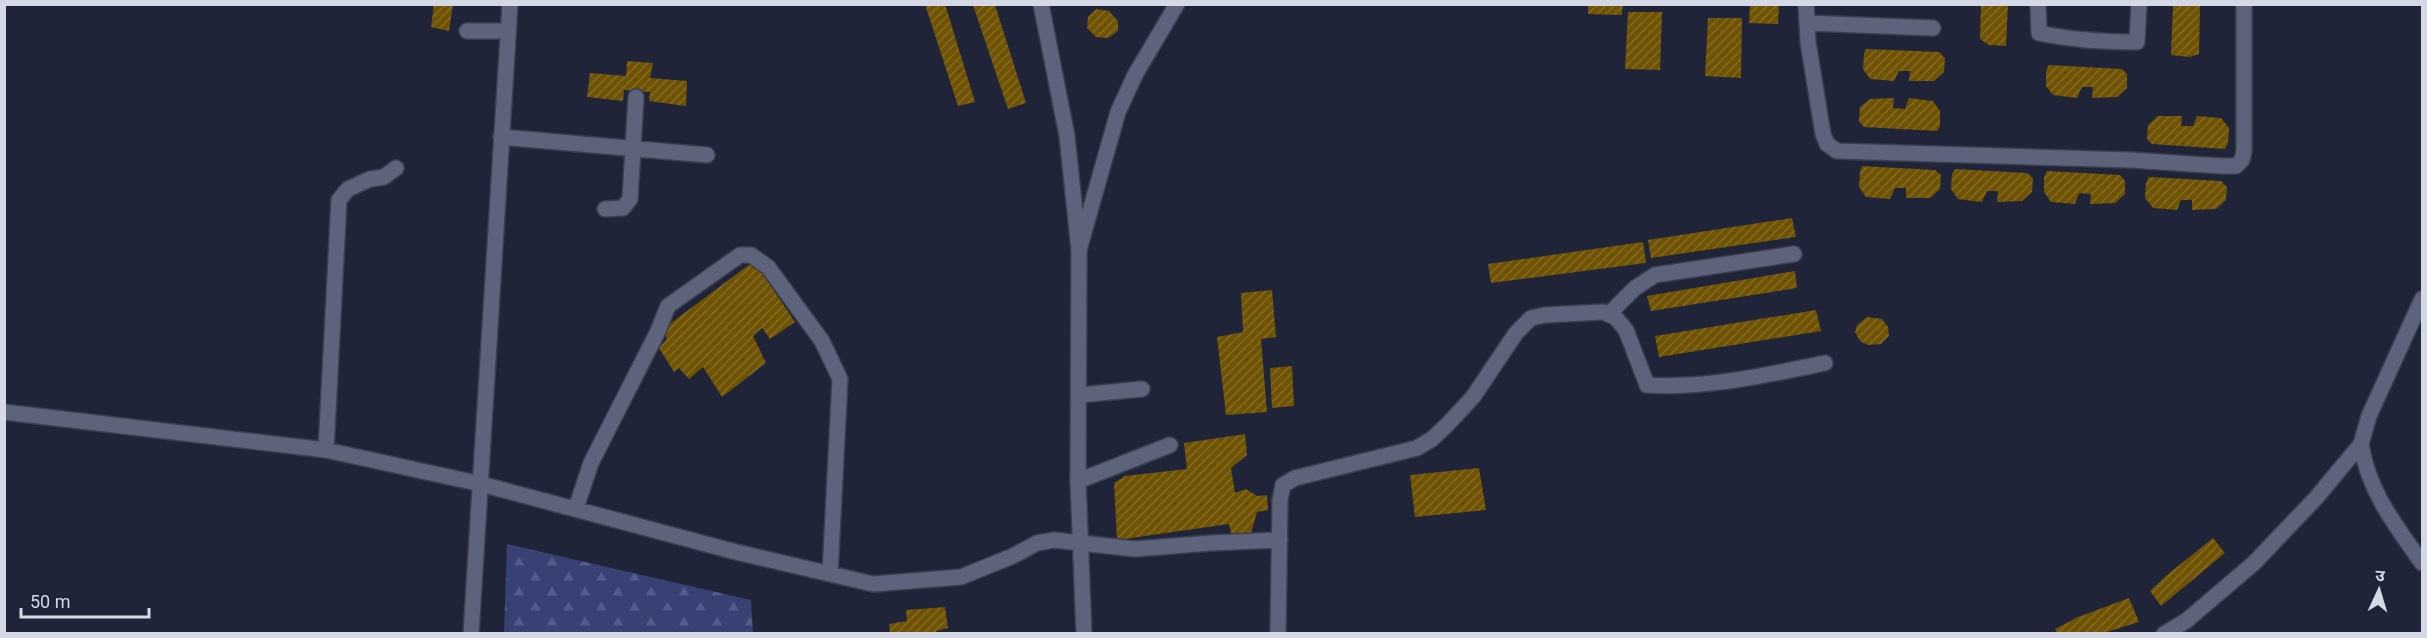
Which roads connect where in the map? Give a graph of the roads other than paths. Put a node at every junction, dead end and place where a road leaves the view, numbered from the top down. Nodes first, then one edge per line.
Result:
1 (510, 4) edge
2 (1041, 4) edge
3 (1177, 4) edge
4 (1806, 4) edge
5 (2037, 4) edge
6 (2139, 4) edge
7 (2244, 4) edge
8 (1807, 23) junction
9 (1933, 28) dead end
10 (467, 31) dead end
11 (508, 31) junction
12 (636, 97) dead end
13 (501, 137) junction
14 (633, 148) junction
15 (707, 155) dead end
16 (396, 168) dead end
17 (605, 209) dead end
18 (1079, 250) junction
19 (1794, 254) dead end
20 (2422, 298) edge
21 (1609, 314) junction
22 (1825, 363) dead end
23 (1142, 389) dead end
24 (1080, 395) junction
25 (4, 412) edge
26 (2361, 444) junction
27 (1170, 445) dead end
28 (326, 450) junction
29 (1078, 481) junction
30 (481, 484) junction
31 (576, 508) junction
32 (1280, 540) junction
33 (1081, 542) junction
34 (2422, 563) edge
35 (830, 574) junction
36 (471, 633) edge
37 (1084, 633) edge
38 (1278, 633) edge
39 (2164, 633) edge

1 - 11 street
2 - 18 street
3 - 18 street
4 - 8 street
5 - 6 street
7 - 8 street
8 - 9 street
10 - 11 street
11 - 13 street
12 - 14 street
13 - 14 street
13 - 30 street
14 - 15 street
14 - 17 street
16 - 28 street
18 - 24 street
19 - 21 street
20 - 26 street
21 - 22 street
21 - 32 street
23 - 24 street
24 - 29 street
25 - 28 street
26 - 34 street
26 - 39 street
27 - 29 street
28 - 30 street
29 - 33 street
30 - 31 street
30 - 36 street
31 - 35 street
31 - 35 street
32 - 33 street
32 - 38 street
33 - 35 street
33 - 37 street

